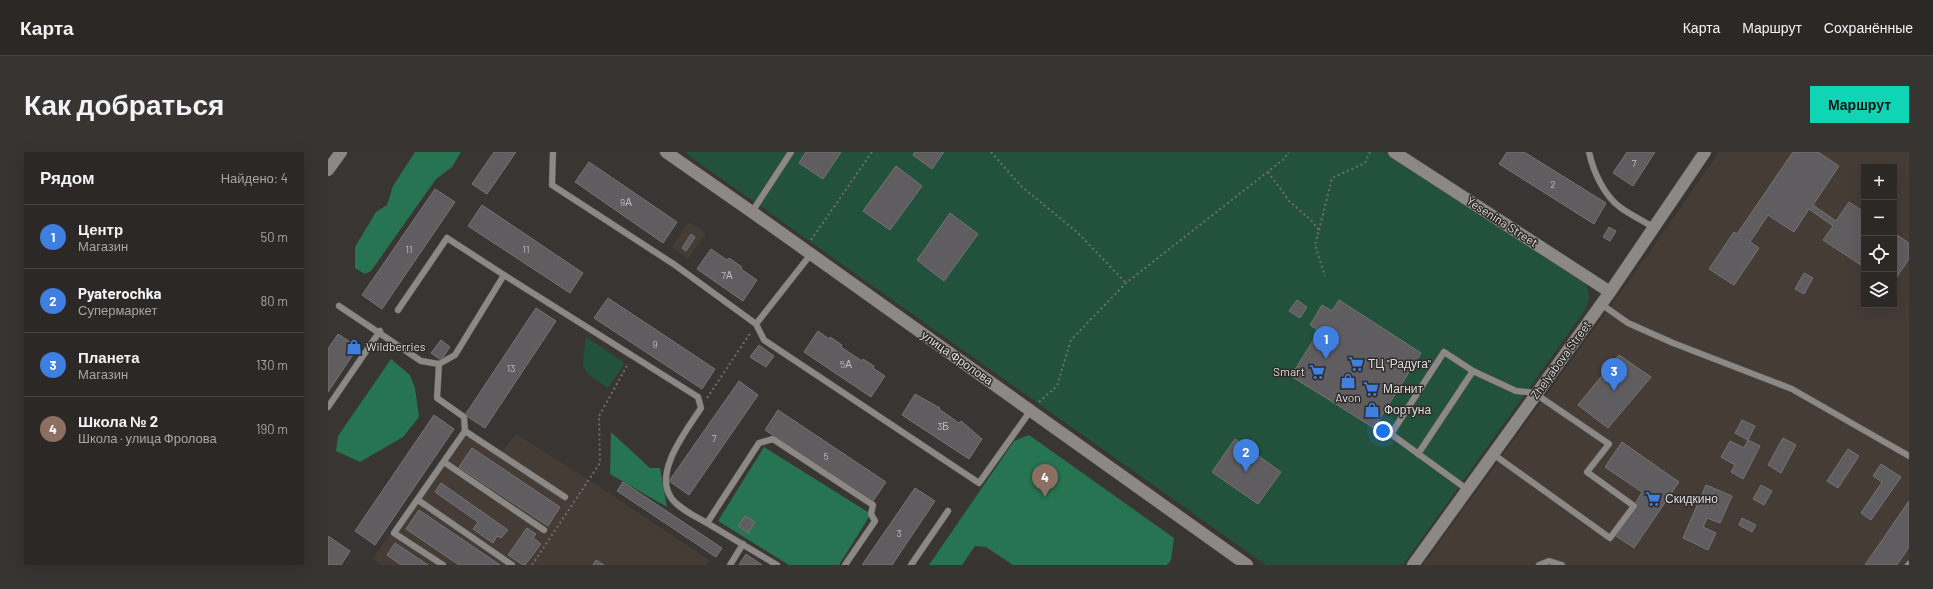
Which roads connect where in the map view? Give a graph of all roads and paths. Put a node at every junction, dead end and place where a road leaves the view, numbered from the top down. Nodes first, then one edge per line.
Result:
1 (341, 152) edge
2 (553, 152) edge
3 (666, 152) edge
4 (791, 152) edge
5 (872, 152) edge
6 (991, 152) edge
7 (1290, 152) edge
8 (1370, 152) edge
9 (1394, 152) edge
10 (1589, 152) edge
11 (1705, 152) edge
12 (328, 170) edge
13 (1268, 172) junction
14 (752, 212) junction
15 (1653, 227) junction
16 (1318, 230) junction
17 (807, 252) junction
18 (504, 274) junction
19 (1325, 276) dead end
20 (1126, 283) junction
21 (1610, 292) junction
22 (1601, 304) junction
23 (339, 306) dead end
24 (398, 310) dead end
25 (756, 324) junction
26 (380, 331) junction
27 (633, 356) junction
28 (438, 364) junction
29 (1473, 371) junction
30 (1537, 393) junction
31 (328, 407) edge
32 (701, 408) junction
33 (1031, 410) junction
34 (465, 431) junction
35 (1418, 454) junction
36 (1494, 454) junction
37 (1909, 456) edge
38 (444, 462) junction
39 (1468, 490) junction
40 (565, 497) dead end
41 (418, 500) junction
42 (948, 511) dead end
43 (707, 523) junction
44 (544, 530) dead end
45 (743, 544) junction
46 (443, 565) edge
47 (512, 565) edge
48 (532, 565) edge
49 (730, 565) edge
50 (777, 565) edge
51 (845, 565) edge
52 (912, 565) edge
53 (1247, 565) edge
54 (1413, 565) edge
55 (1539, 565) edge
56 (1562, 565) edge

1 - 12 street
2 - 25 lane
3 - 14 street, улица Фролова
4 - 14 lane
5 - 17 path
6 - 20 path
7 - 13 path
8 - 16 path
9 - 21 street, Yesenina Street
10 - 15 lane
11 - 15 street, Zhelyabova Street
13 - 16 path
13 - 20 path
14 - 17 street, улица Фролова
15 - 21 street, Zhelyabova Street
16 - 19 path
17 - 25 lane
17 - 33 street, улица Фролова
18 - 24 lane
18 - 27 lane
18 - 28 lane
20 - 33 path
21 - 22 street, Zhelyabova Street
22 - 30 street, Zhelyabova Street
22 - 37 lane
23 - 26 lane
25 - 32 path
25 - 33 lane
26 - 28 lane
26 - 31 lane
27 - 32 lane
27 - 48 path
28 - 34 lane
29 - 30 lane
29 - 35 lane
29 - 35 lane
30 - 36 street, Zhelyabova Street
30 - 36 lane
32 - 43 lane
33 - 53 street, улица Фролова
34 - 38 lane
34 - 40 lane
35 - 39 lane
36 - 39 street, Zhelyabova Street
38 - 41 lane
38 - 44 lane
39 - 54 street, Zhelyabova Street
41 - 46 lane
41 - 47 lane
42 - 52 lane
43 - 45 lane
43 - 51 lane
45 - 49 lane
45 - 50 lane
55 - 56 lane

